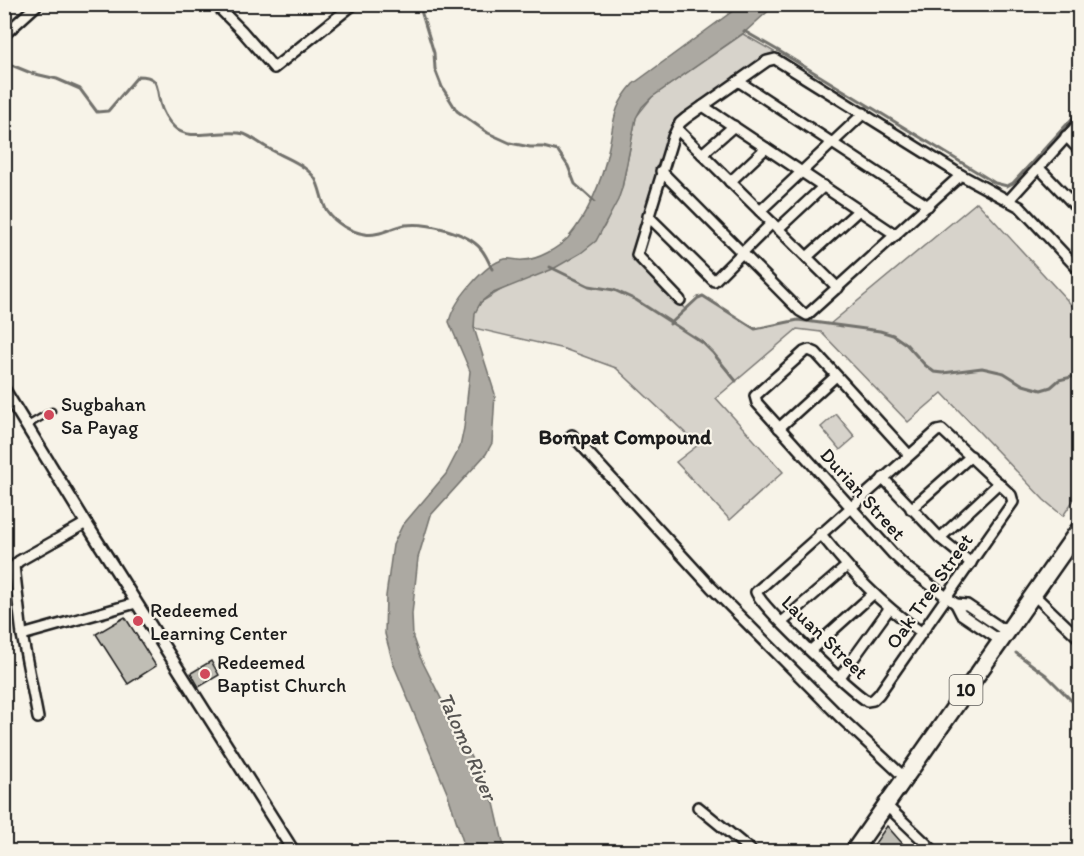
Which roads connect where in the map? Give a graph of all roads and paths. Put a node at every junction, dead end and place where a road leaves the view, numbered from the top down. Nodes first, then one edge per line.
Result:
1 (38, 4) edge
2 (214, 4) edge
3 (354, 4) edge
4 (4, 35) edge
5 (738, 81) junction
6 (703, 106) junction
7 (864, 113) junction
8 (1080, 122) edge
9 (734, 126) junction
10 (677, 129) junction
11 (1066, 136) junction
12 (832, 143) junction
13 (766, 148) junction
14 (1080, 151) edge
15 (702, 154) junction
16 (1039, 168) junction
17 (661, 171) junction
18 (802, 172) junction
19 (961, 175) junction
20 (730, 182) junction
21 (824, 186) junction
22 (1009, 200) junction
23 (928, 206) junction
24 (859, 210) junction
25 (760, 211) junction
26 (1080, 211) edge
27 (648, 216) junction
28 (775, 226) junction
29 (896, 235) junction
30 (742, 253) junction
31 (807, 257) junction
32 (1080, 271) edge
33 (838, 288) junction
34 (680, 300) dead end
35 (836, 376) junction
36 (4, 389) edge
37 (52, 411) dead end
38 (26, 426) junction
39 (779, 428) junction
40 (572, 435) dead end
41 (909, 455) junction
42 (971, 456) junction
43 (883, 478) junction
44 (999, 483) junction
45 (850, 507) junction
46 (911, 509) junction
47 (86, 523) junction
48 (1080, 528) edge
49 (820, 534) junction
50 (940, 538) junction
51 (970, 563) junction
52 (846, 566) junction
53 (873, 594) junction
54 (1033, 594) junction
55 (946, 597) junction
56 (136, 603) junction
57 (889, 609) junction
58 (782, 622) junction
59 (921, 632) junction
60 (22, 635) junction
61 (1004, 637) junction
62 (1080, 639) edge
63 (811, 650) junction
64 (840, 677) junction
65 (873, 700) joint
66 (38, 718) dead end
67 (905, 778) junction
68 (886, 805) junction
69 (698, 807) dead end
70 (294, 852) edge
71 (753, 852) edge
72 (853, 852) edge
73 (935, 852) edge

1 - 4 street
2 - 3 street
5 - 6 street
5 - 7 street
5 - 12 street
6 - 9 street
6 - 10 street
7 - 12 street
7 - 19 street
8 - 11 street
9 - 13 street
9 - 15 street
10 - 15 street
10 - 17 street
11 - 14 street
11 - 16 street
12 - 18 street
12 - 23 street
13 - 18 street
13 - 20 street
15 - 20 street
16 - 22 street
16 - 26 street
17 - 27 street
17 - 30 street
18 - 21 street
18 - 25 street
19 - 22 street
19 - 23 street
20 - 25 street
21 - 24 street
21 - 28 street
22 - 32 street
23 - 29 street
24 - 29 street
24 - 31 street
25 - 28 street
27 - 30 street
27 - 34 street
28 - 30 street
28 - 31 street
29 - 33 street
30 - 33 street
31 - 33 street
35 - 39 street
35 - 39 street, Durian Street
35 - 41 street
36 - 38 street
37 - 38 lane
38 - 47 street
39 - 45 street, Durian Street
40 - 67 street
41 - 42 street
41 - 43 street
42 - 44 street
42 - 46 street
43 - 45 street
43 - 46 street
44 - 50 street
44 - 51 street, Oak Tree Street
45 - 49 street
45 - 55 street, Durian Street
46 - 50 street
47 - 56 street
47 - 60 street
48 - 54 highway, 10
49 - 52 street
49 - 58 street, Lauan Street
50 - 51 street
51 - 55 street, Oak Tree Street
52 - 53 street
52 - 58 street
53 - 57 street
53 - 63 street
54 - 61 highway, 10
54 - 62 street
55 - 59 street, Oak Tree Street
55 - 61 street, Durian Street
56 - 60 street
56 - 70 street
57 - 59 street
57 - 64 street
58 - 63 street, Lauan Street
59 - 65 street, Oak Tree Street
60 - 66 street
61 - 67 highway, 10
63 - 64 street, Lauan Street
64 - 65 street, Lauan Street
67 - 68 highway, 10
68 - 72 highway, 10
68 - 73 street
69 - 71 street

